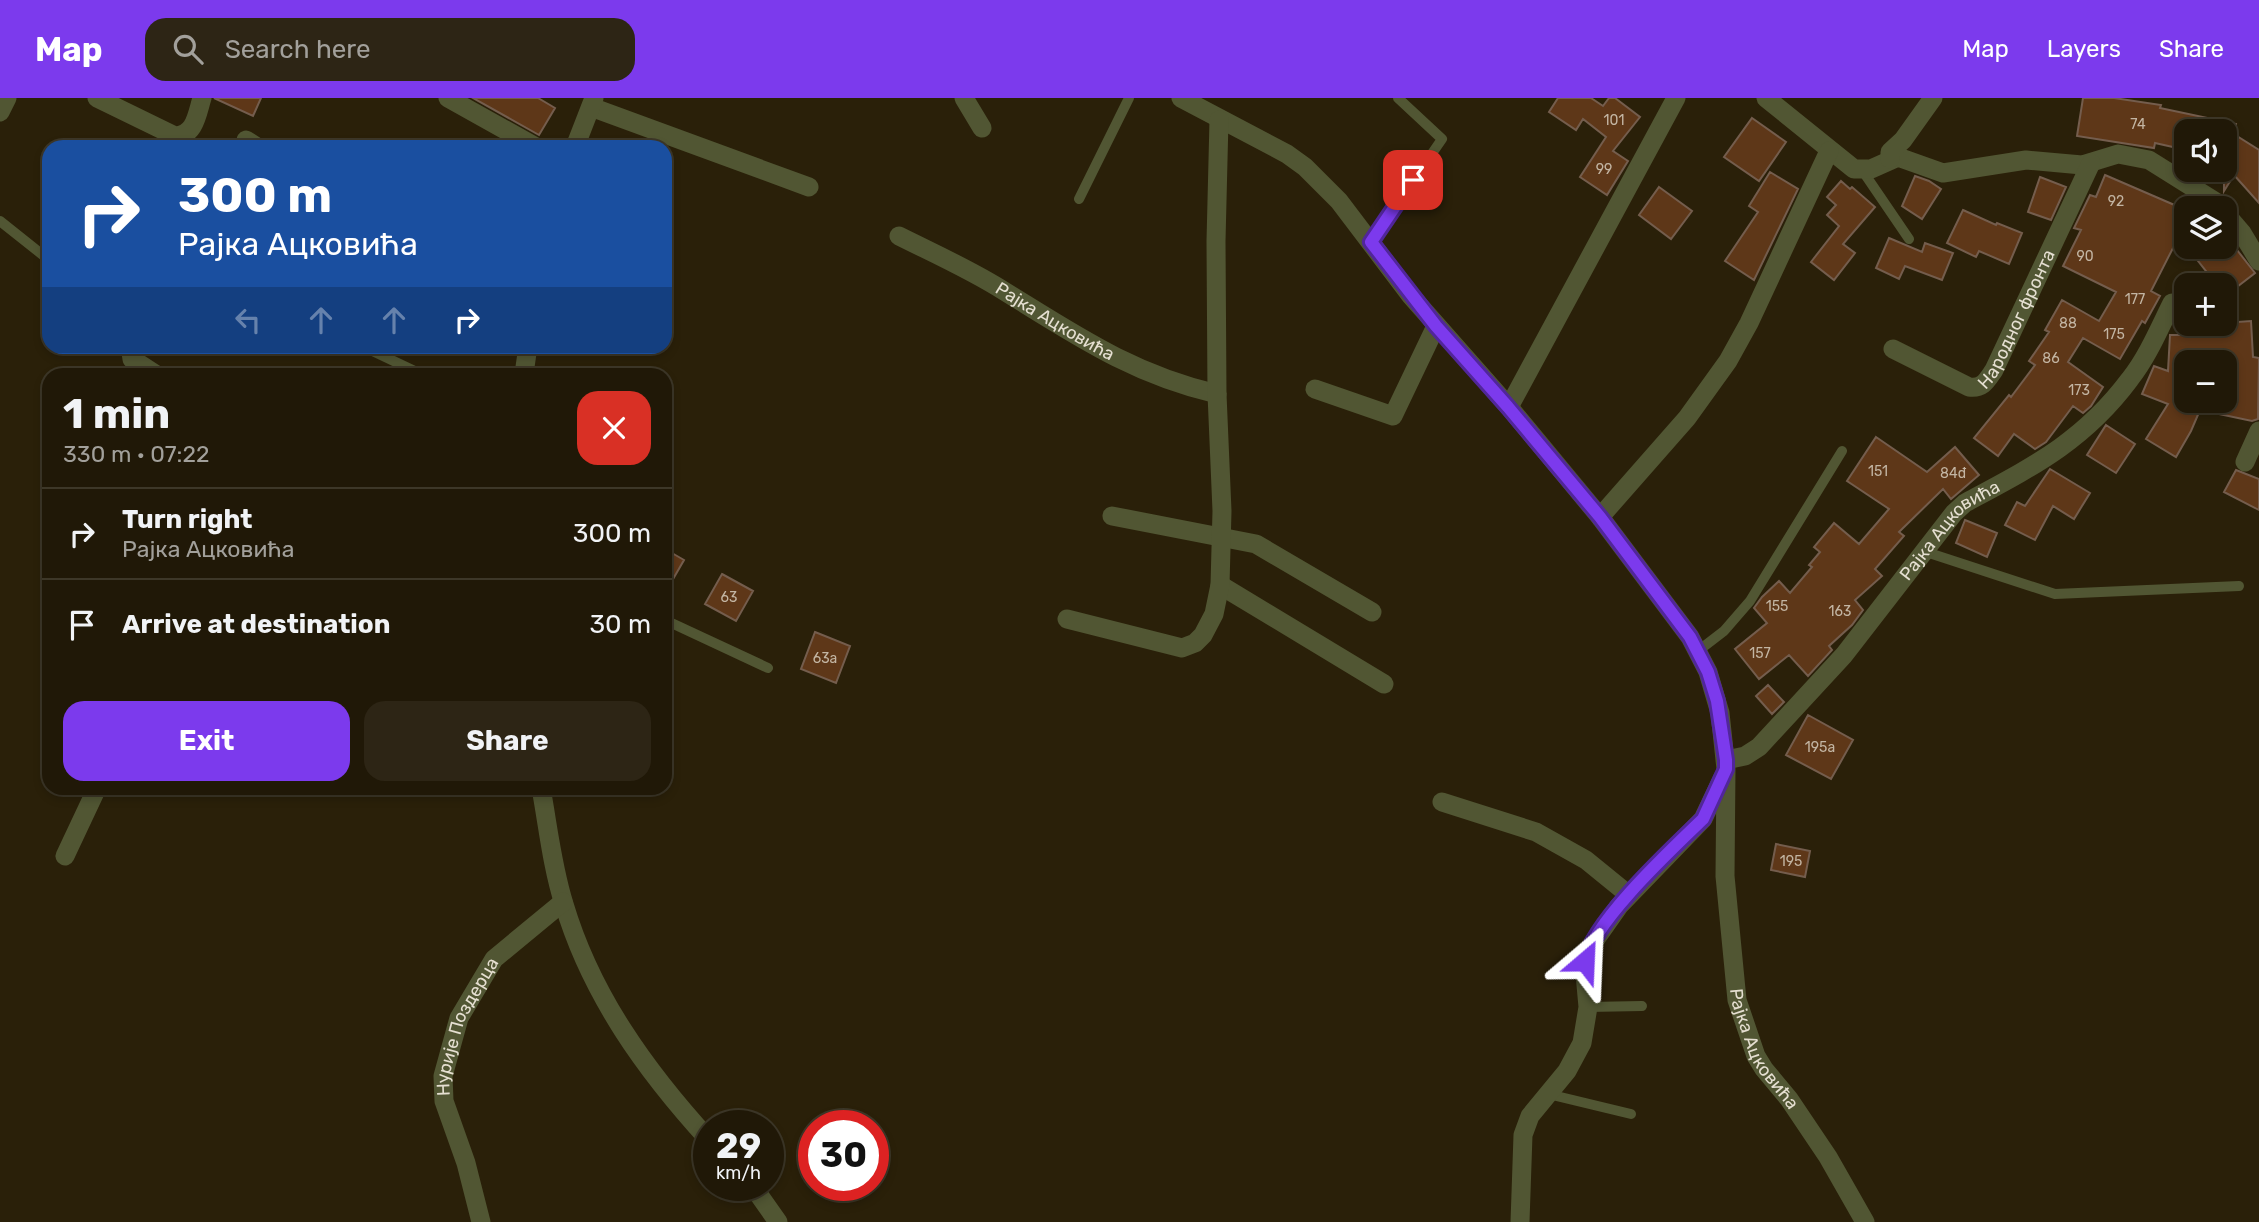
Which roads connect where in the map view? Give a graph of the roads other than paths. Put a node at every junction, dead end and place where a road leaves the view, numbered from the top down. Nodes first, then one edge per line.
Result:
1 (7, 98) edge
2 (97, 98) edge
3 (202, 98) edge
4 (448, 98) edge
5 (964, 98) edge
6 (1129, 98) edge
7 (1181, 98) edge
8 (1398, 98) edge
9 (1676, 98) edge
10 (1766, 98) edge
11 (1933, 98) edge
12 (592, 102) edge
13 (0, 112) edge
14 (1219, 120) junction
15 (982, 128) dead end
16 (184, 140) edge
17 (186, 140) edge
18 (523, 140) edge
19 (578, 140) edge
20 (1829, 151) junction
21 (1890, 159) junction
22 (2091, 163) junction
23 (1862, 170) junction
24 (809, 187) dead end
25 (2206, 196) edge
26 (1079, 199) dead end
27 (0, 221) edge
28 (2237, 227) edge
29 (899, 236) dead end
30 (1909, 239) dead end
31 (1371, 242) junction
32 (42, 254) edge
33 (2259, 261) edge
34 (2172, 303) dead end
35 (1436, 326) junction
36 (1893, 349) dead end
37 (131, 354) edge
38 (379, 354) edge
39 (146, 368) edge
40 (408, 368) edge
41 (1315, 389) dead end
42 (1217, 394) junction
43 (1508, 407) junction
44 (2259, 432) edge
45 (1842, 451) dead end
46 (2245, 461) dead end
47 (1112, 516) dead end
48 (1600, 517) junction
49 (1221, 536) junction
50 (1923, 551) junction
51 (1220, 585) junction
52 (2239, 586) dead end
53 (1372, 612) dead end
54 (1067, 620) dead end
55 (672, 623) edge
56 (1698, 651) junction
57 (768, 668) dead end
58 (1384, 684) dead end
59 (1726, 764) junction
60 (94, 795) edge
61 (542, 795) edge
62 (1442, 802) dead end
63 (65, 856) dead end
64 (1629, 895) junction
65 (563, 902) junction
66 (1642, 1006) dead end
67 (1588, 1007) junction
68 (1548, 1094) junction
69 (1631, 1114) dead end
70 (693, 1122) edge
71 (763, 1201) edge
72 (481, 1222) edge
73 (778, 1222) edge
74 (1520, 1222) edge
75 (1865, 1222) edge

1 - 13 street
2 - 16 street
3 - 17 street
4 - 18 street
5 - 15 street
6 - 26 lane
7 - 14 street, Рајка Ацковића
8 - 31 lane
9 - 43 street
10 - 20 street
11 - 21 street
12 - 19 street
12 - 24 street
14 - 31 street, Рајка Ацковића
14 - 42 street
20 - 23 street
20 - 48 street
21 - 22 street
21 - 23 street
22 - 25 street
22 - 36 street, Народног фронта
23 - 30 lane
27 - 32 lane
28 - 33 street
29 - 42 street, Рајка Ацковића
31 - 35 street, Рајка Ацковића
34 - 50 street, Рајка Ацковића
35 - 41 street
35 - 43 street, Рајка Ацковића
37 - 39 street
38 - 40 lane
42 - 49 street
43 - 48 street, Рајка Ацковића
44 - 46 street
45 - 56 lane
47 - 49 street
48 - 56 street, Рајка Ацковића
49 - 51 street
49 - 53 street
50 - 52 lane
50 - 59 street, Рајка Ацковића
51 - 54 street
51 - 58 street
55 - 57 lane
56 - 59 street, Рајка Ацковића
59 - 64 street
59 - 75 street, Рајка Ацковића
60 - 63 street
61 - 65 street
62 - 64 street
64 - 67 street
65 - 70 street
65 - 72 street, Нурије Поздерца
66 - 67 lane
67 - 68 street
68 - 69 lane
68 - 74 street
71 - 73 street

